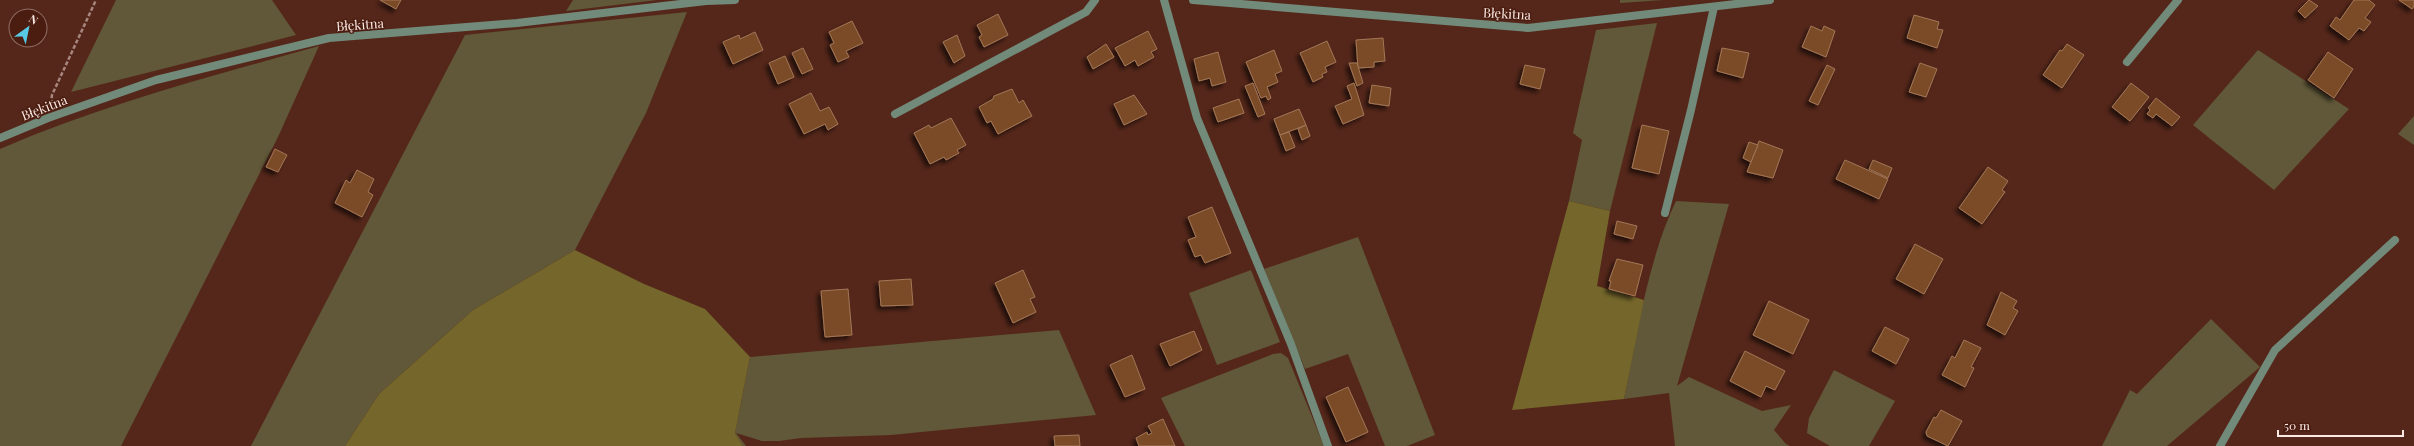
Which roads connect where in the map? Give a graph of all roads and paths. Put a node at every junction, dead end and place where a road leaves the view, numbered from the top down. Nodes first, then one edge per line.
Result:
1 (96, 0) edge
2 (735, 0) edge
3 (1095, 0) edge
4 (1164, 0) edge
5 (1193, 0) edge
6 (1770, 0) edge
7 (2178, 0) edge
8 (1724, 3) edge
9 (1714, 7) junction
10 (2127, 62) dead end
11 (895, 114) dead end
12 (48, 118) junction
13 (0, 138) edge
14 (1665, 212) dead end
15 (2396, 240) dead end
16 (1328, 446) edge
17 (2220, 446) edge

1 - 12 path
2 - 12 street, Błękitna
3 - 11 street
4 - 16 street
5 - 9 street, Błękitna
6 - 8 street, Błękitna
7 - 10 street
8 - 9 street, Błękitna
9 - 14 street
12 - 13 street, Błękitna
15 - 17 street

